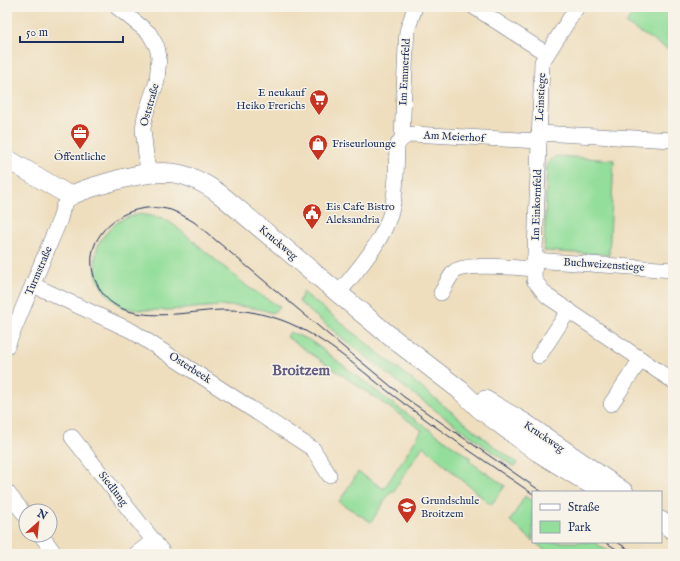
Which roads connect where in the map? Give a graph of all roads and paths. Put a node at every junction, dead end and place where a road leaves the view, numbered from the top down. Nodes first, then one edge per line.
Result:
1 (117, 7) edge
2 (415, 7) edge
3 (474, 7) edge
4 (578, 7) edge
5 (547, 54) junction
6 (402, 138) junction
7 (673, 140) edge
8 (539, 141) junction
9 (7, 158) edge
10 (148, 173) junction
11 (70, 196) junction
12 (534, 265) junction
13 (673, 270) edge
14 (33, 285) junction
15 (441, 293) dead end
16 (338, 294) junction
17 (569, 310) junction
18 (7, 346) edge
19 (539, 356) dead end
20 (641, 359) junction
21 (673, 381) edge
22 (460, 390) junction
23 (610, 404) dead end
24 (72, 437) dead end
25 (329, 475) dead end
26 (601, 491) edge
27 (623, 491) edge
28 (7, 492) edge
29 (18, 506) edge
30 (662, 522) edge
31 (673, 530) edge
32 (153, 541) junction
33 (47, 543) edge
34 (55, 554) edge
35 (136, 554) edge
36 (164, 554) edge

1 - 10 street, Oststraße
2 - 6 street, Im Emmerfeld
3 - 5 street
4 - 5 street, Leinstiege
5 - 8 street, Leinstiege
6 - 8 street, Am Meierhof
6 - 16 street
7 - 8 street
8 - 12 street, Im Einkornfeld
9 - 11 street
10 - 11 street, Kruckweg
10 - 16 street, Kruckweg
11 - 14 street, Turmstraße
12 - 13 street, Buchweizenstiege
12 - 15 street
12 - 17 street, Im Einkornfeld
14 - 18 street, Turmstraße
14 - 25 street, Osterbeek
16 - 22 street, Kruckweg
17 - 19 street
17 - 20 street, Im Einkornfeld
20 - 21 street, Im Einkornfeld
20 - 23 street
22 - 26 street, Kruckweg
22 - 27 street, Kruckweg
24 - 32 street, Siedlung
28 - 29 street
30 - 31 street
32 - 35 street
32 - 36 street, Siedlung
33 - 34 street

